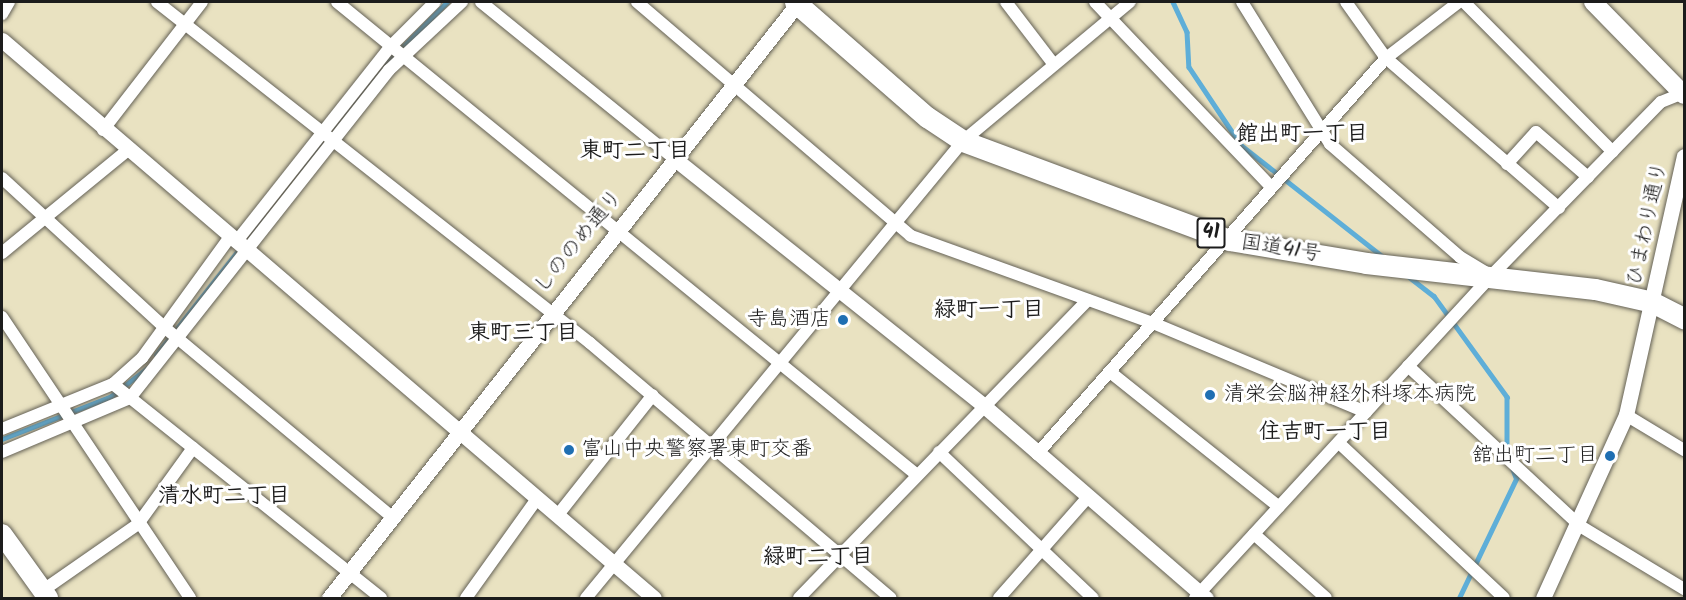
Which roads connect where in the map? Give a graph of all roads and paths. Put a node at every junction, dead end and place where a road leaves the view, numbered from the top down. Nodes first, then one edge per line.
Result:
1 (9, 2) edge
2 (157, 2) edge
3 (202, 2) edge
4 (337, 2) edge
5 (435, 2) edge
6 (462, 2) edge
7 (481, 2) edge
8 (637, 2) edge
9 (797, 2) edge
10 (1006, 2) edge
11 (1095, 2) edge
12 (1130, 2) edge
13 (1242, 2) edge
14 (1346, 2) edge
15 (1459, 2) edge
16 (1464, 2) edge
17 (1593, 2) edge
18 (2, 14) edge
19 (1106, 16) junction
20 (184, 24) junction
21 (2, 40) edge
22 (391, 46) junction
23 (405, 57) junction
24 (1386, 58) junction
25 (1052, 62) junction
26 (733, 86) junction
27 (1684, 94) edge
28 (104, 130) junction
29 (1324, 130) junction
30 (321, 131) junction
31 (963, 141) junction
32 (336, 143) junction
33 (128, 150) junction
34 (1613, 152) junction
35 (1684, 156) edge
36 (675, 159) junction
37 (1507, 164) junction
38 (1588, 177) junction
39 (2, 178) edge
40 (1271, 187) junction
41 (1559, 208) junction
42 (45, 219) junction
43 (894, 224) junction
44 (618, 230) junction
45 (233, 239) junction
46 (1229, 240) junction
47 (249, 252) junction
48 (2, 253) edge
49 (1491, 276) junction
50 (839, 292) junction
51 (1088, 300) junction
52 (1652, 302) junction
53 (550, 312) junction
54 (2, 317) edge
55 (1684, 318) edge
56 (1153, 323) junction
57 (164, 327) junction
58 (180, 340) junction
59 (780, 358) junction
60 (1408, 366) junction
61 (1110, 372) junction
62 (113, 384) junction
63 (653, 395) junction
64 (130, 398) junction
65 (983, 405) junction
66 (61, 408) junction
67 (1366, 412) junction
68 (1626, 415) junction
69 (72, 426) junction
70 (2, 429) edge
71 (457, 433) junction
72 (711, 443) junction
73 (1339, 443) junction
74 (193, 448) junction
75 (1684, 450) edge
76 (2, 452) edge
77 (939, 452) junction
78 (1037, 454) junction
79 (917, 475) junction
80 (1088, 497) junction
81 (537, 500) junction
82 (1279, 507) junction
83 (556, 516) junction
84 (393, 518) junction
85 (138, 524) junction
86 (1580, 526) junction
87 (2, 534) edge
88 (1254, 534) junction
89 (1043, 549) junction
90 (843, 556) junction
91 (615, 564) junction
92 (348, 574) junction
93 (1684, 589) edge
94 (45, 595) edge
95 (1200, 597) edge
96 (189, 598) edge
97 (329, 598) edge
98 (381, 598) edge
99 (466, 598) edge
100 (586, 598) edge
101 (654, 598) edge
102 (799, 598) edge
103 (891, 598) edge
104 (999, 598) edge
105 (1093, 598) edge
106 (1326, 598) edge
107 (1504, 598) edge
108 (1543, 598) edge

1 - 18 street
2 - 20 street
3 - 20 street
4 - 22 street
5 - 22 street
6 - 23 street
7 - 36 street
8 - 26 street
9 - 26 street, しののめ通り
9 - 31 highway, 国道41号 / 41
10 - 25 street
11 - 19 street
12 - 19 street
13 - 29 street
14 - 24 street
15 - 24 street
16 - 34 street
17 - 27 main road
19 - 25 street
19 - 40 street
20 - 28 street
20 - 30 street
21 - 28 street
22 - 23 street
22 - 30 street
23 - 32 street
23 - 44 street
24 - 29 street
24 - 37 street
25 - 31 street
26 - 36 street, しののめ通り
26 - 43 street
27 - 34 street
28 - 33 street
29 - 40 street
29 - 49 street
30 - 32 street
30 - 45 street
31 - 43 street
31 - 46 highway, 国道41号 / 41
32 - 47 street
32 - 53 street
33 - 42 street
33 - 45 street
34 - 38 street
35 - 52 street, ひまわり通り
36 - 44 street, しののめ通り
36 - 50 street
37 - 38 street
37 - 41 street
38 - 41 street
39 - 42 street
40 - 46 street
41 - 49 street
42 - 48 street
42 - 57 street
43 - 50 street
43 - 51 street
44 - 53 street, しののめ通り
44 - 59 street
45 - 47 street
45 - 57 street
46 - 49 highway, 国道41号 / 41
46 - 56 street
47 - 58 street
47 - 71 street
49 - 52 highway, 国道41号 / 41
49 - 60 street
50 - 59 street
50 - 65 street
51 - 56 street
51 - 65 street
52 - 55 highway, 国道41号 / 41
52 - 68 street, ひまわり通り
53 - 63 street
53 - 71 street, しののめ通り
54 - 66 street
56 - 61 street
56 - 67 street
57 - 58 street
57 - 62 street
58 - 64 street
58 - 84 street
59 - 72 street
59 - 79 street
60 - 67 street
60 - 86 street
61 - 78 street
61 - 82 street
62 - 64 street
62 - 66 street
63 - 72 street
63 - 83 street
64 - 69 street
64 - 74 street
65 - 77 street
65 - 78 street
66 - 69 street
66 - 70 street
67 - 73 street
68 - 75 street
68 - 86 street, ひまわり通り
69 - 76 street
69 - 85 street
71 - 81 street
71 - 84 street, しののめ通り
72 - 90 street
72 - 91 street
73 - 82 street
73 - 107 street
74 - 85 street
74 - 92 street
77 - 79 street
77 - 89 street
78 - 80 street
79 - 90 street
80 - 89 street
80 - 95 street
81 - 83 street
81 - 99 street
82 - 88 street
83 - 91 street
84 - 92 street, しののめ通り
85 - 94 street
85 - 96 street
86 - 93 street
86 - 108 street, ひまわり通り
87 - 94 main road
88 - 95 street
88 - 106 street
89 - 104 street
89 - 105 street
90 - 102 street
90 - 103 street
91 - 100 street
91 - 101 street
92 - 97 street, しののめ通り
92 - 98 street

